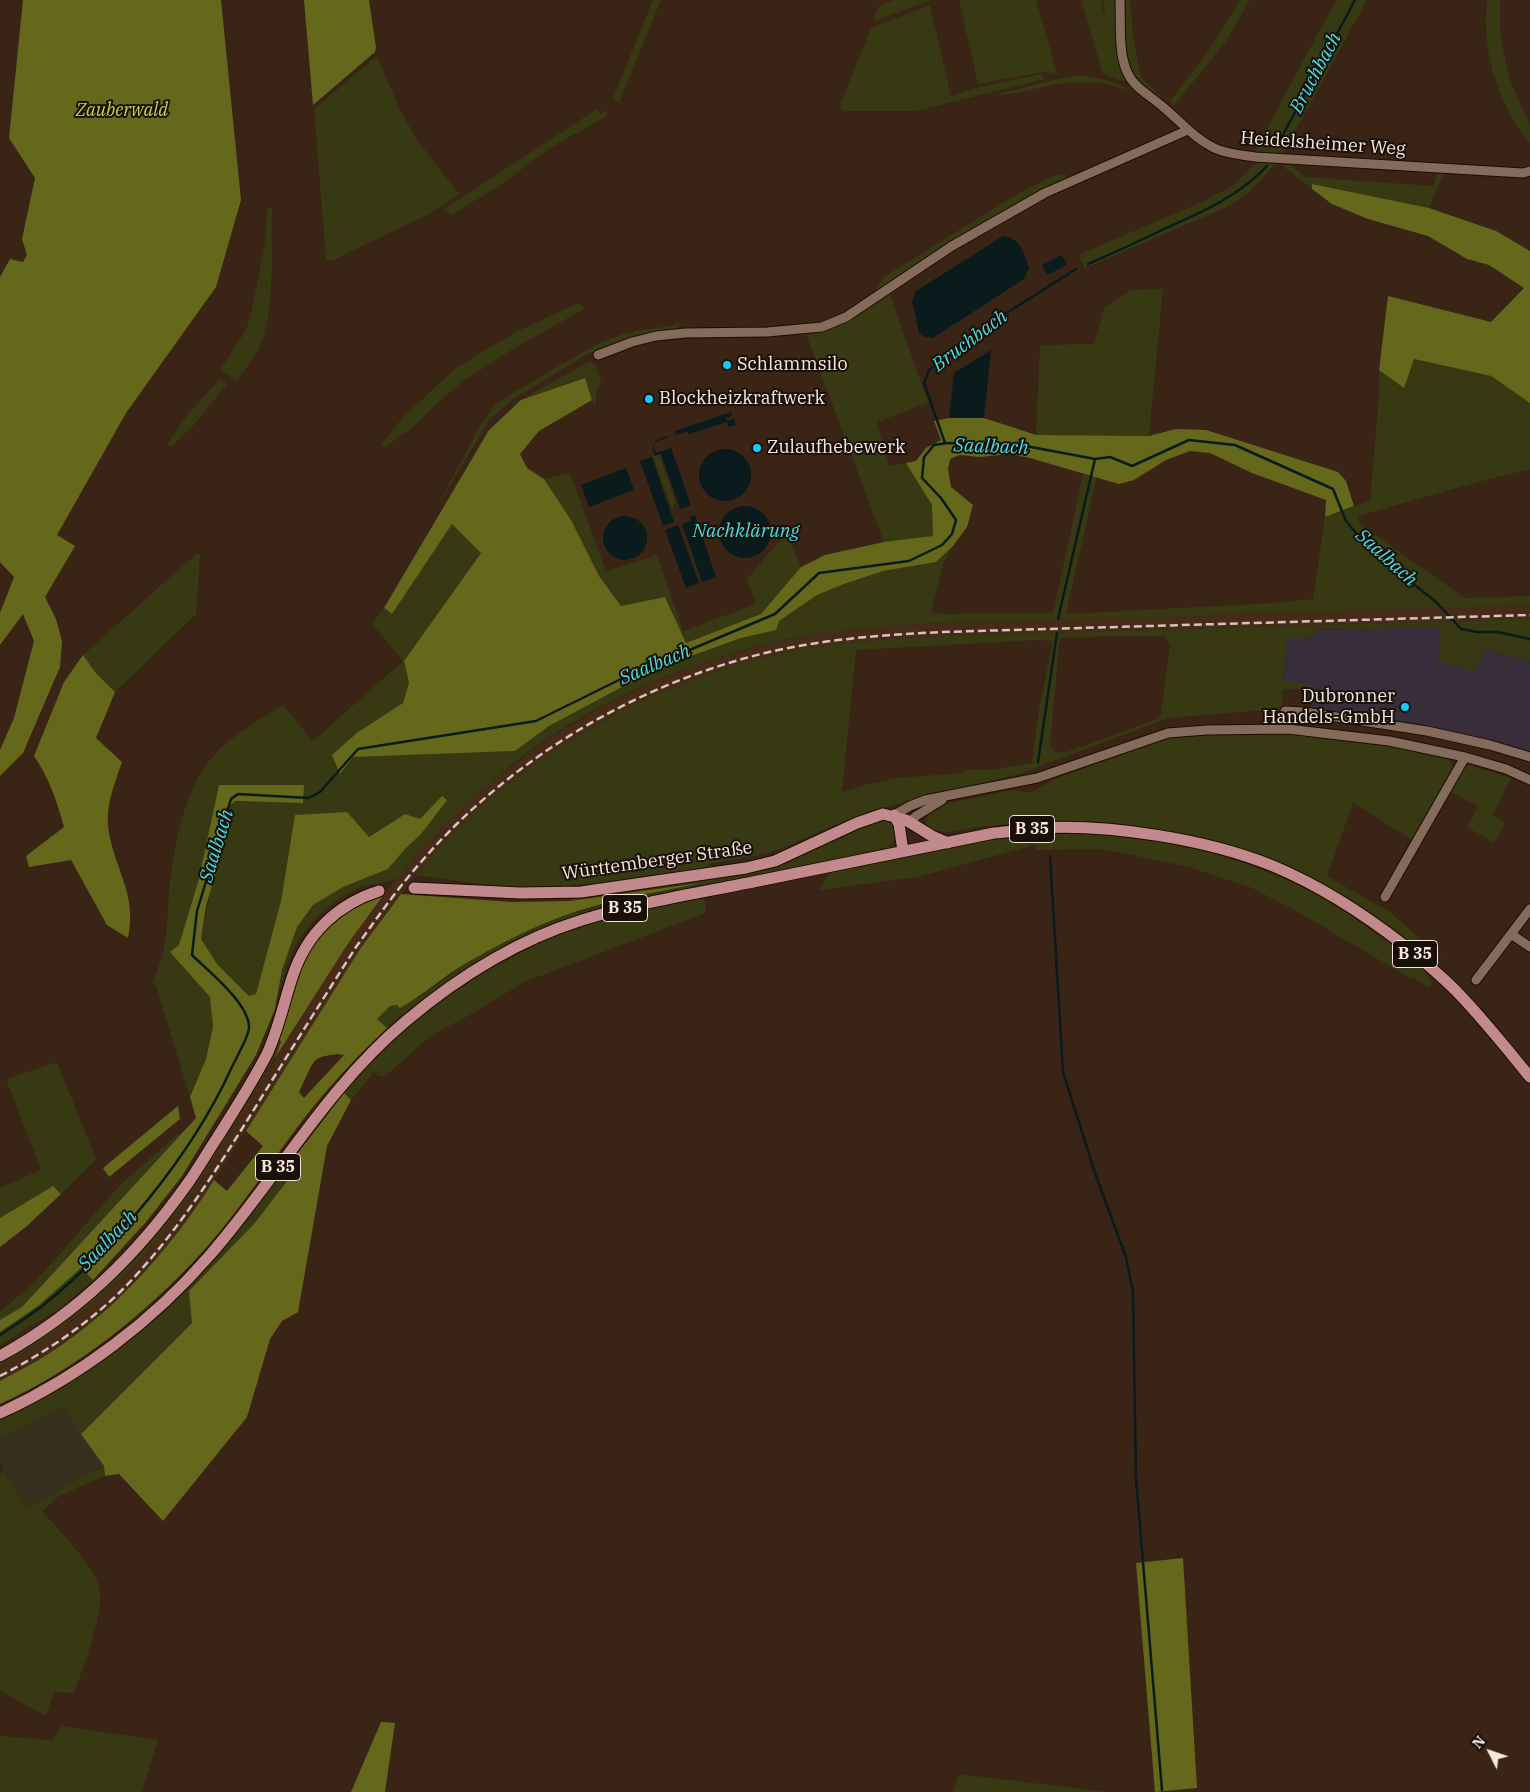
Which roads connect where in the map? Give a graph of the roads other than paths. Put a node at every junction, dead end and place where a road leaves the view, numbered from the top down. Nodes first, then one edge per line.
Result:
1 (1120, 0) edge
2 (1188, 130) junction
3 (1530, 171) edge
4 (598, 355) dead end
5 (1285, 711) dead end
6 (1465, 757) junction
7 (1530, 757) edge
8 (1530, 780) edge
9 (948, 796) junction
10 (894, 815) junction
11 (910, 822) junction
12 (948, 843) junction
13 (917, 848) junction
14 (903, 851) junction
15 (414, 888) dead end
16 (379, 891) dead end
17 (1386, 897) dead end
18 (1530, 909) edge
19 (1511, 934) junction
20 (1530, 947) edge
21 (1476, 980) dead end
22 (1530, 1077) edge
23 (0, 1356) edge
24 (0, 1413) edge

1 - 2 street, Heidelsheimer Weg
2 - 3 street, Heidelsheimer Weg
2 - 4 street
5 - 7 street
6 - 8 street
6 - 9 street
6 - 17 street
9 - 10 street
9 - 11 street
10 - 11 main road
10 - 14 main road
10 - 15 main road, Württemberger Straße
11 - 12 main road
11 - 13 main road
12 - 13 main road, B 35
12 - 22 main road, B 35
13 - 14 main road, B 35
14 - 24 main road, B 35
16 - 23 main road
18 - 19 street
19 - 20 street
19 - 21 street

